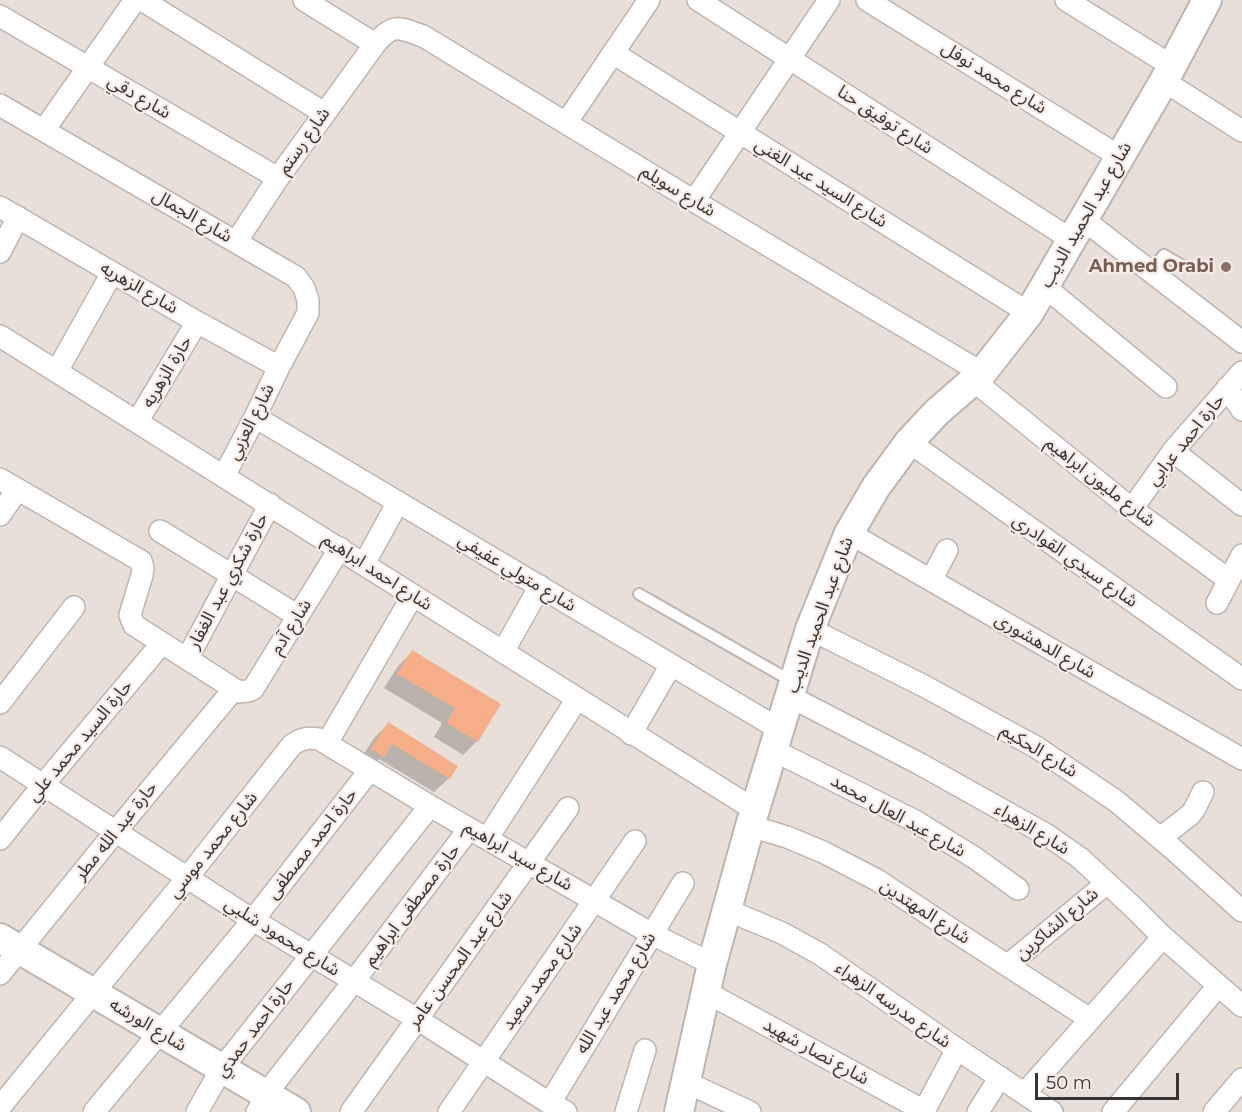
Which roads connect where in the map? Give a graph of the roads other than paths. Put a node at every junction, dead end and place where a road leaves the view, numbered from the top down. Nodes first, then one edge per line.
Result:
1 (135, 0) edge
2 (142, 0) edge
3 (304, 0) edge
4 (649, 0) edge
5 (698, 0) edge
6 (829, 0) edge
7 (867, 0) edge
8 (1066, 0) edge
9 (1207, 0) edge
10 (1090, 7) edge
11 (0, 16) edge
12 (375, 44) junction
13 (613, 53) junction
14 (790, 59) junction
15 (88, 67) junction
16 (1168, 73) junction
17 (0, 105) edge
18 (324, 113) junction
19 (566, 123) junction
20 (44, 130) junction
21 (1242, 131) edge
22 (740, 133) junction
23 (1120, 157) junction
24 (278, 178) junction
25 (694, 201) junction
26 (9, 212) edge
27 (1078, 230) junction
28 (236, 242) junction
29 (0, 252) edge
30 (1183, 266) dead end
31 (112, 273) junction
32 (1152, 273) junction
33 (1044, 287) junction
34 (1029, 313) junction
35 (197, 322) junction
36 (0, 336) edge
37 (1242, 342) edge
38 (279, 368) junction
39 (57, 371) junction
40 (1242, 372) edge
41 (978, 377) junction
42 (1166, 387) dead end
43 (1227, 388) junction
44 (1242, 410) edge
45 (255, 417) junction
46 (137, 422) junction
47 (909, 442) junction
48 (1173, 451) junction
49 (224, 476) junction
50 (9, 485) edge
51 (398, 502) junction
52 (270, 504) junction
53 (1242, 505) edge
54 (1132, 508) junction
55 (0, 515) edge
56 (160, 531) dead end
57 (849, 533) junction
58 (340, 548) junction
59 (947, 550) dead end
60 (1242, 555) edge
61 (364, 564) junction
62 (232, 575) junction
63 (931, 580) junction
64 (1228, 580) junction
65 (540, 586) junction
66 (639, 594) dead end
67 (413, 596) junction
68 (1217, 603) dead end
69 (74, 607) dead end
70 (298, 616) junction
71 (810, 629) junction
72 (162, 643) junction
73 (503, 652) junction
74 (187, 659) junction
75 (670, 664) junction
76 (1242, 680) edge
77 (234, 689) junction
78 (792, 689) junction
79 (577, 699) junction
80 (0, 703) edge
81 (632, 734) junction
82 (776, 739) junction
83 (327, 743) junction
84 (0, 757) edge
85 (1242, 759) edge
86 (370, 770) junction
87 (44, 785) junction
88 (1203, 792) dead end
89 (430, 806) junction
90 (568, 808) dead end
91 (752, 818) junction
92 (116, 831) junction
93 (478, 834) junction
94 (1160, 838) junction
95 (0, 839) edge
96 (635, 841) dead end
97 (529, 863) junction
98 (187, 878) junction
99 (683, 883) dead end
100 (1107, 883) junction
101 (1018, 889) dead end
102 (595, 900) junction
103 (727, 910) junction
104 (1242, 910) edge
105 (253, 920) junction
106 (652, 934) junction
107 (1163, 937) junction
108 (10, 944) edge
109 (311, 955) junction
110 (712, 964) junction
111 (1008, 965) junction
112 (0, 974) edge
113 (354, 981) junction
114 (706, 992) junction
115 (94, 993) junction
116 (1233, 993) edge
117 (417, 1019) junction
118 (1090, 1019) junction
119 (161, 1032) junction
120 (957, 1049) junction
121 (645, 1050) dead end
122 (484, 1061) junction
123 (222, 1068) junction
124 (1000, 1077) junction
125 (1242, 1079) edge
126 (686, 1082) junction
127 (1025, 1093) junction
128 (262, 1103) edge
129 (0, 1107) edge
130 (550, 1107) edge
131 (922, 1111) edge
132 (94, 1112) edge
133 (197, 1112) edge
134 (296, 1112) edge
135 (351, 1112) edge
136 (449, 1112) edge
137 (626, 1112) edge
138 (679, 1112) edge
139 (750, 1112) edge
140 (978, 1112) edge
141 (1052, 1112) edge
142 (1113, 1112) edge
143 (1214, 1112) edge

1 - 15 street
2 - 18 street
3 - 12 street
4 - 13 street
5 - 14 street, شارع توفيق حنا
6 - 14 street
7 - 23 street, شارع محمد نوفل
8 - 10 street
9 - 16 street, شارع عبد الحميد الديب
10 - 16 street
11 - 15 street, شارع دقي
12 - 18 street, شارع رستم
12 - 19 street, شارع سويلم
13 - 19 street
13 - 22 street, شارع السيد عبد الغني
14 - 22 street
14 - 27 street, شارع توفيق حنا
15 - 20 street
15 - 24 street, شارع دقي
16 - 21 street
16 - 23 street, شارع عبد الحميد الديب
17 - 20 street, شارع الجمال
18 - 24 street, شارع رستم
19 - 25 street, شارع سويلم
20 - 28 street, شارع الجمال
22 - 25 street
22 - 34 street, شارع السيد عبد الغني
23 - 27 street, شارع عبد الحميد الديب
24 - 28 street, شارع رستم
25 - 41 street, شارع سويلم
26 - 29 street
26 - 31 street, شارع الزهريه
27 - 32 street, شارع توفيق حنا
27 - 33 street, شارع عبد الحميد الديب
28 - 38 street, شارع الجمال
30 - 32 lane
31 - 35 street, شارع الزهريه
31 - 39 street
32 - 37 street, شارع توفيق حنا
33 - 34 street, شارع عبد الحميد الديب
33 - 42 street
34 - 41 street, شارع عبد الحميد الديب
35 - 38 street, شارع الزهريه
35 - 46 street, حارة الزهريه
36 - 39 street, شارع احمد ابراهيم
38 - 45 street, شارع العزبي
39 - 46 street, شارع احمد ابراهيم
40 - 43 street, حارة احمد عرابي
41 - 47 street, شارع عبد الحميد الديب
41 - 54 street, شارع مليون ابراهيم
43 - 44 street
43 - 48 street, حارة احمد عرابي
45 - 49 street, شارع العزبي
45 - 51 street, شارع متولي عفيفي
46 - 49 street, شارع احمد ابراهيم
47 - 57 street, شارع عبد الحميد الديب
47 - 76 street, شارع سيدي القوادري
48 - 53 street
48 - 54 street, حارة احمد عرابي
49 - 52 street, شارع احمد ابراهيم
50 - 55 street
50 - 72 street
51 - 61 street
51 - 65 street, شارع متولي عفيفي
52 - 58 street, شارع احمد ابراهيم
52 - 62 street, حارة شكري عبد الغفار
54 - 64 street, شارع مليون ابراهيم
56 - 62 street
57 - 63 street, شارع الدهشورى
57 - 71 street, شارع عبد الحميد الديب
58 - 61 street, شارع احمد ابراهيم
58 - 70 street, شارع آدم
59 - 63 street
60 - 64 street
61 - 67 street, شارع احمد ابراهيم
62 - 70 street
62 - 74 street, حارة شكري عبد الغفار
63 - 85 street, شارع الدهشورى
64 - 68 street
65 - 73 street
65 - 75 street, شارع متولي عفيفي
66 - 78 lane
67 - 73 street, شارع احمد ابراهيم
67 - 83 street
69 - 80 street
70 - 77 street, شارع آدم
71 - 78 street, شارع عبد الحميد الديب
71 - 94 street, شارع الحكيم
72 - 74 street
72 - 87 street, حارة السيد محمد علي
73 - 79 street, شارع احمد ابراهيم
74 - 77 street
75 - 81 street
75 - 82 street, شارع متولي عفيفي
77 - 92 street, حارة عبد الله مطر
78 - 82 street, شارع عبد الحميد الديب
78 - 100 street, شارع الزهراء
79 - 81 street, شارع احمد ابراهيم
79 - 93 street, حارة مصطفى ابراهيم
81 - 91 street, شارع احمد ابراهيم
82 - 91 street, شارع عبد الحميد الديب
82 - 101 street, شارع عبد العال محمد
83 - 86 street, شارع سيد ابراهيم
83 - 98 street, شارع محمد موسي
84 - 87 street, شارع محمود شلبي
86 - 89 street, شارع سيد ابراهيم
86 - 105 street, حارة احمد مصطفى
87 - 92 street, شارع محمود شلبي
87 - 95 street, حارة السيد محمد علي
88 - 94 street
89 - 93 street, شارع سيد ابراهيم
89 - 109 street, حارة احمد حمدي
90 - 97 street, شارع عبد المحسن عامر
91 - 103 street, شارع عبد الحميد الديب
91 - 111 street, شارع المهتدين
92 - 98 street, شارع محمود شلبي
92 - 108 street, حارة عبد الله مطر
93 - 97 street, شارع سيد ابراهيم
93 - 113 street, حارة مصطفى ابراهيم
94 - 104 street, شارع الحكيم
96 - 102 street, شارع محمد سعيد
97 - 102 street, شارع سيد ابراهيم
97 - 117 street, شارع عبد المحسن عامر
98 - 105 street, شارع محمود شلبي
98 - 115 street, شارع محمد موسي
99 - 106 street, شارع محمد عبد الله
100 - 107 street, شارع الزهراء
100 - 111 street, شارع الشاكرين
102 - 106 street, شارع سيد ابراهيم
102 - 122 street, شارع محمد سعيد
103 - 110 street, شارع عبد الحميد الديب
103 - 120 street, شارع مدرسه الزهراء
105 - 109 street, شارع محمود شلبي
105 - 119 street, حارة احمد مصطفى
106 - 110 street, شارع سيد ابراهيم
106 - 130 street, شارع محمد عبد الله
107 - 116 street, شارع الزهراء
107 - 118 street
108 - 112 street, حارة عبد الله مطر
108 - 115 street, شارع الورشه
109 - 113 street, شارع محمود شلبي
109 - 123 street, حارة احمد حمدي
110 - 114 street, شارع عبد الحميد الديب
111 - 118 street, شارع المهتدين
113 - 117 street, شارع محمود شلبي
113 - 128 street, حارة مصطفى ابراهيم
114 - 126 street, شارع عبد الحميد الديب
114 - 131 street, شارع نصار شهيد
115 - 119 street, شارع الورشه
115 - 129 street, شارع محمد موسي
116 - 142 street
117 - 122 street, شارع محمود شلبي
117 - 135 street, شارع عبد المحسن عامر
118 - 127 street
119 - 123 street, شارع الورشه
119 - 132 street, حارة احمد مصطفى
120 - 124 street, شارع مدرسه الزهراء
120 - 131 street
121 - 137 street
122 - 130 street, شارع محمود شلبي
122 - 136 street, شارع محمد سعيد
123 - 128 street, شارع الورشه
123 - 133 street, حارة احمد حمدي
124 - 127 street, شارع مدرسه الزهراء
124 - 140 street
125 - 143 street
126 - 138 street, شارع عبد الحميد الديب
126 - 139 street
127 - 141 street, شارع مدرسه الزهراء
128 - 134 street, شارع الورشه

